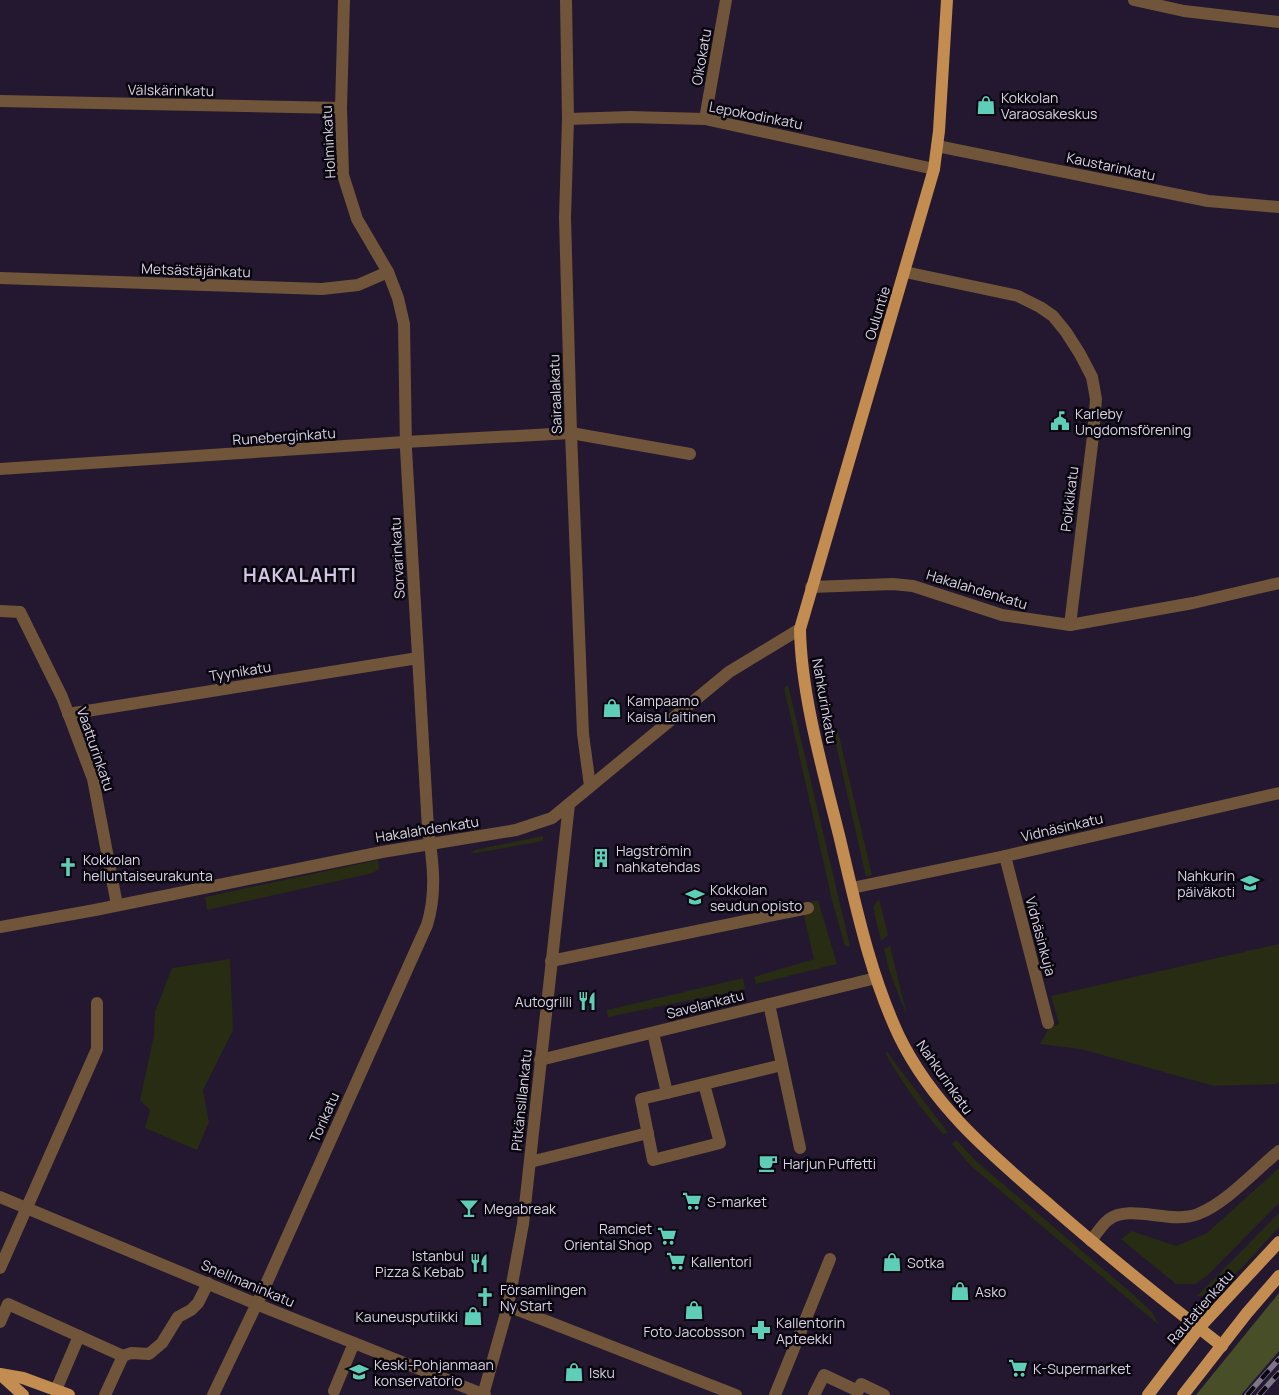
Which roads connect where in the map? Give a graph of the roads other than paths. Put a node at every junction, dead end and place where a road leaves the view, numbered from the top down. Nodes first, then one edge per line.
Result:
1 (344, 0) edge
2 (566, 0) edge
3 (726, 0) edge
4 (947, 0) edge
5 (1134, 0) edge
6 (1279, 22) edge
7 (0, 101) edge
8 (341, 108) junction
9 (568, 120) junction
10 (705, 120) junction
11 (937, 146) junction
12 (934, 169) junction
13 (1279, 207) edge
14 (388, 272) junction
15 (905, 272) junction
16 (0, 278) edge
17 (571, 433) junction
18 (406, 442) junction
19 (690, 454) dead end
20 (0, 469) edge
21 (1279, 583) edge
22 (811, 587) junction
23 (0, 611) edge
24 (1070, 625) junction
25 (800, 629) junction
26 (418, 658) junction
27 (68, 714) junction
28 (590, 786) junction
29 (1279, 793) edge
30 (569, 804) junction
31 (430, 844) junction
32 (1005, 856) junction
33 (852, 888) junction
34 (117, 905) junction
35 (808, 908) dead end
36 (0, 927) edge
37 (551, 961) junction
38 (876, 978) junction
39 (97, 1003) dead end
40 (769, 1004) junction
41 (1048, 1023) dead end
42 (653, 1032) junction
43 (540, 1060) junction
44 (782, 1065) junction
45 (704, 1084) junction
46 (667, 1093) junction
47 (648, 1133) junction
48 (800, 1148) dead end
49 (1279, 1151) edge
50 (530, 1162) junction
51 (0, 1196) edge
52 (26, 1208) junction
53 (1091, 1241) junction
54 (1279, 1242) edge
55 (830, 1259) dead end
56 (0, 1268) edge
57 (1279, 1276) edge
58 (208, 1283) junction
59 (257, 1304) junction
60 (508, 1306) junction
61 (0, 1322) edge
62 (1199, 1328) junction
63 (79, 1336) junction
64 (354, 1343) junction
65 (1222, 1346) junction
66 (123, 1356) junction
67 (1, 1374) edge
68 (56, 1390) junction
69 (334, 1391) dead end
70 (23, 1395) edge
71 (69, 1395) edge
72 (105, 1395) edge
73 (213, 1395) edge
74 (484, 1395) edge
75 (736, 1395) edge
76 (776, 1395) edge
77 (814, 1395) edge
78 (884, 1395) edge
79 (1148, 1395) edge
80 (1184, 1395) edge

1 - 8 street, Holminkatu
2 - 9 street, Sairaalakatu
3 - 10 street, Oikokatu
4 - 11 main road, Ouluntie
5 - 6 street
7 - 8 street, Välskärinkatu
8 - 14 street, Holminkatu
9 - 10 street, Lepokodinkatu
9 - 17 street, Sairaalakatu
10 - 12 street, Lepokodinkatu
11 - 12 main road, Ouluntie
11 - 13 street, Kaustarinkatu
12 - 15 main road, Ouluntie
14 - 16 street, Metsästäjänkatu
14 - 18 street, Sorvarinkatu
15 - 22 main road, Ouluntie
15 - 24 street, Poikkikatu
17 - 18 street, Runeberginkatu
17 - 19 street, Runeberginkatu
17 - 28 street, Sairaalakatu
18 - 20 street, Runeberginkatu
18 - 26 street, Sorvarinkatu
21 - 24 street, Hakalahdenkatu
22 - 24 street, Hakalahdenkatu
22 - 25 main road, Ouluntie
23 - 27 street, Vaatturinkatu
25 - 28 street, Hakalahdenkatu
25 - 33 main road, Nahkurinkatu
26 - 27 street, Tyynikatu
26 - 31 street, Sorvarinkatu
27 - 34 street, Vaatturinkatu
28 - 30 street, Hakalahdenkatu
29 - 32 street, Vidnäsinkatu
30 - 31 street, Hakalahdenkatu
30 - 37 street, Pitkänsillankatu
31 - 34 street, Hakalahdenkatu
31 - 59 street, Torikatu
32 - 33 street, Vidnäsinkatu
32 - 41 street, Vidnäsinkuja
33 - 38 main road, Nahkurinkatu
34 - 36 street, Hakalahdenkatu
35 - 37 street
37 - 43 street, Pitkänsillankatu
38 - 40 street, Savelankatu
38 - 53 main road, Nahkurinkatu
39 - 52 street
40 - 42 street, Savelankatu
40 - 44 street
42 - 43 street, Savelankatu
42 - 46 street
43 - 50 street, Pitkänsillankatu
44 - 45 street
44 - 48 street
45 - 46 street
45 - 47 street
46 - 47 street
47 - 50 street
49 - 53 street
50 - 60 street, Pitkänsillankatu
51 - 52 street, Snellmaninkatu
52 - 56 street
52 - 58 street, Snellmaninkatu
53 - 62 main road, Nahkurinkatu
54 - 62 main road, Rautatienkatu
55 - 76 street
57 - 65 main road
58 - 59 street, Snellmaninkatu
58 - 66 street
59 - 64 street, Snellmaninkatu
59 - 73 street, Torikatu
60 - 74 street, Pitkänsillankatu
60 - 75 street
61 - 63 street
62 - 65 main road, Nahkurinkatu
62 - 79 main road, Rautatienkatu
63 - 66 street
63 - 68 street
64 - 69 street
64 - 74 street, Snellmaninkatu
65 - 80 main road
66 - 72 street
67 - 68 main road
67 - 70 main road
68 - 71 main road
77 - 78 street

